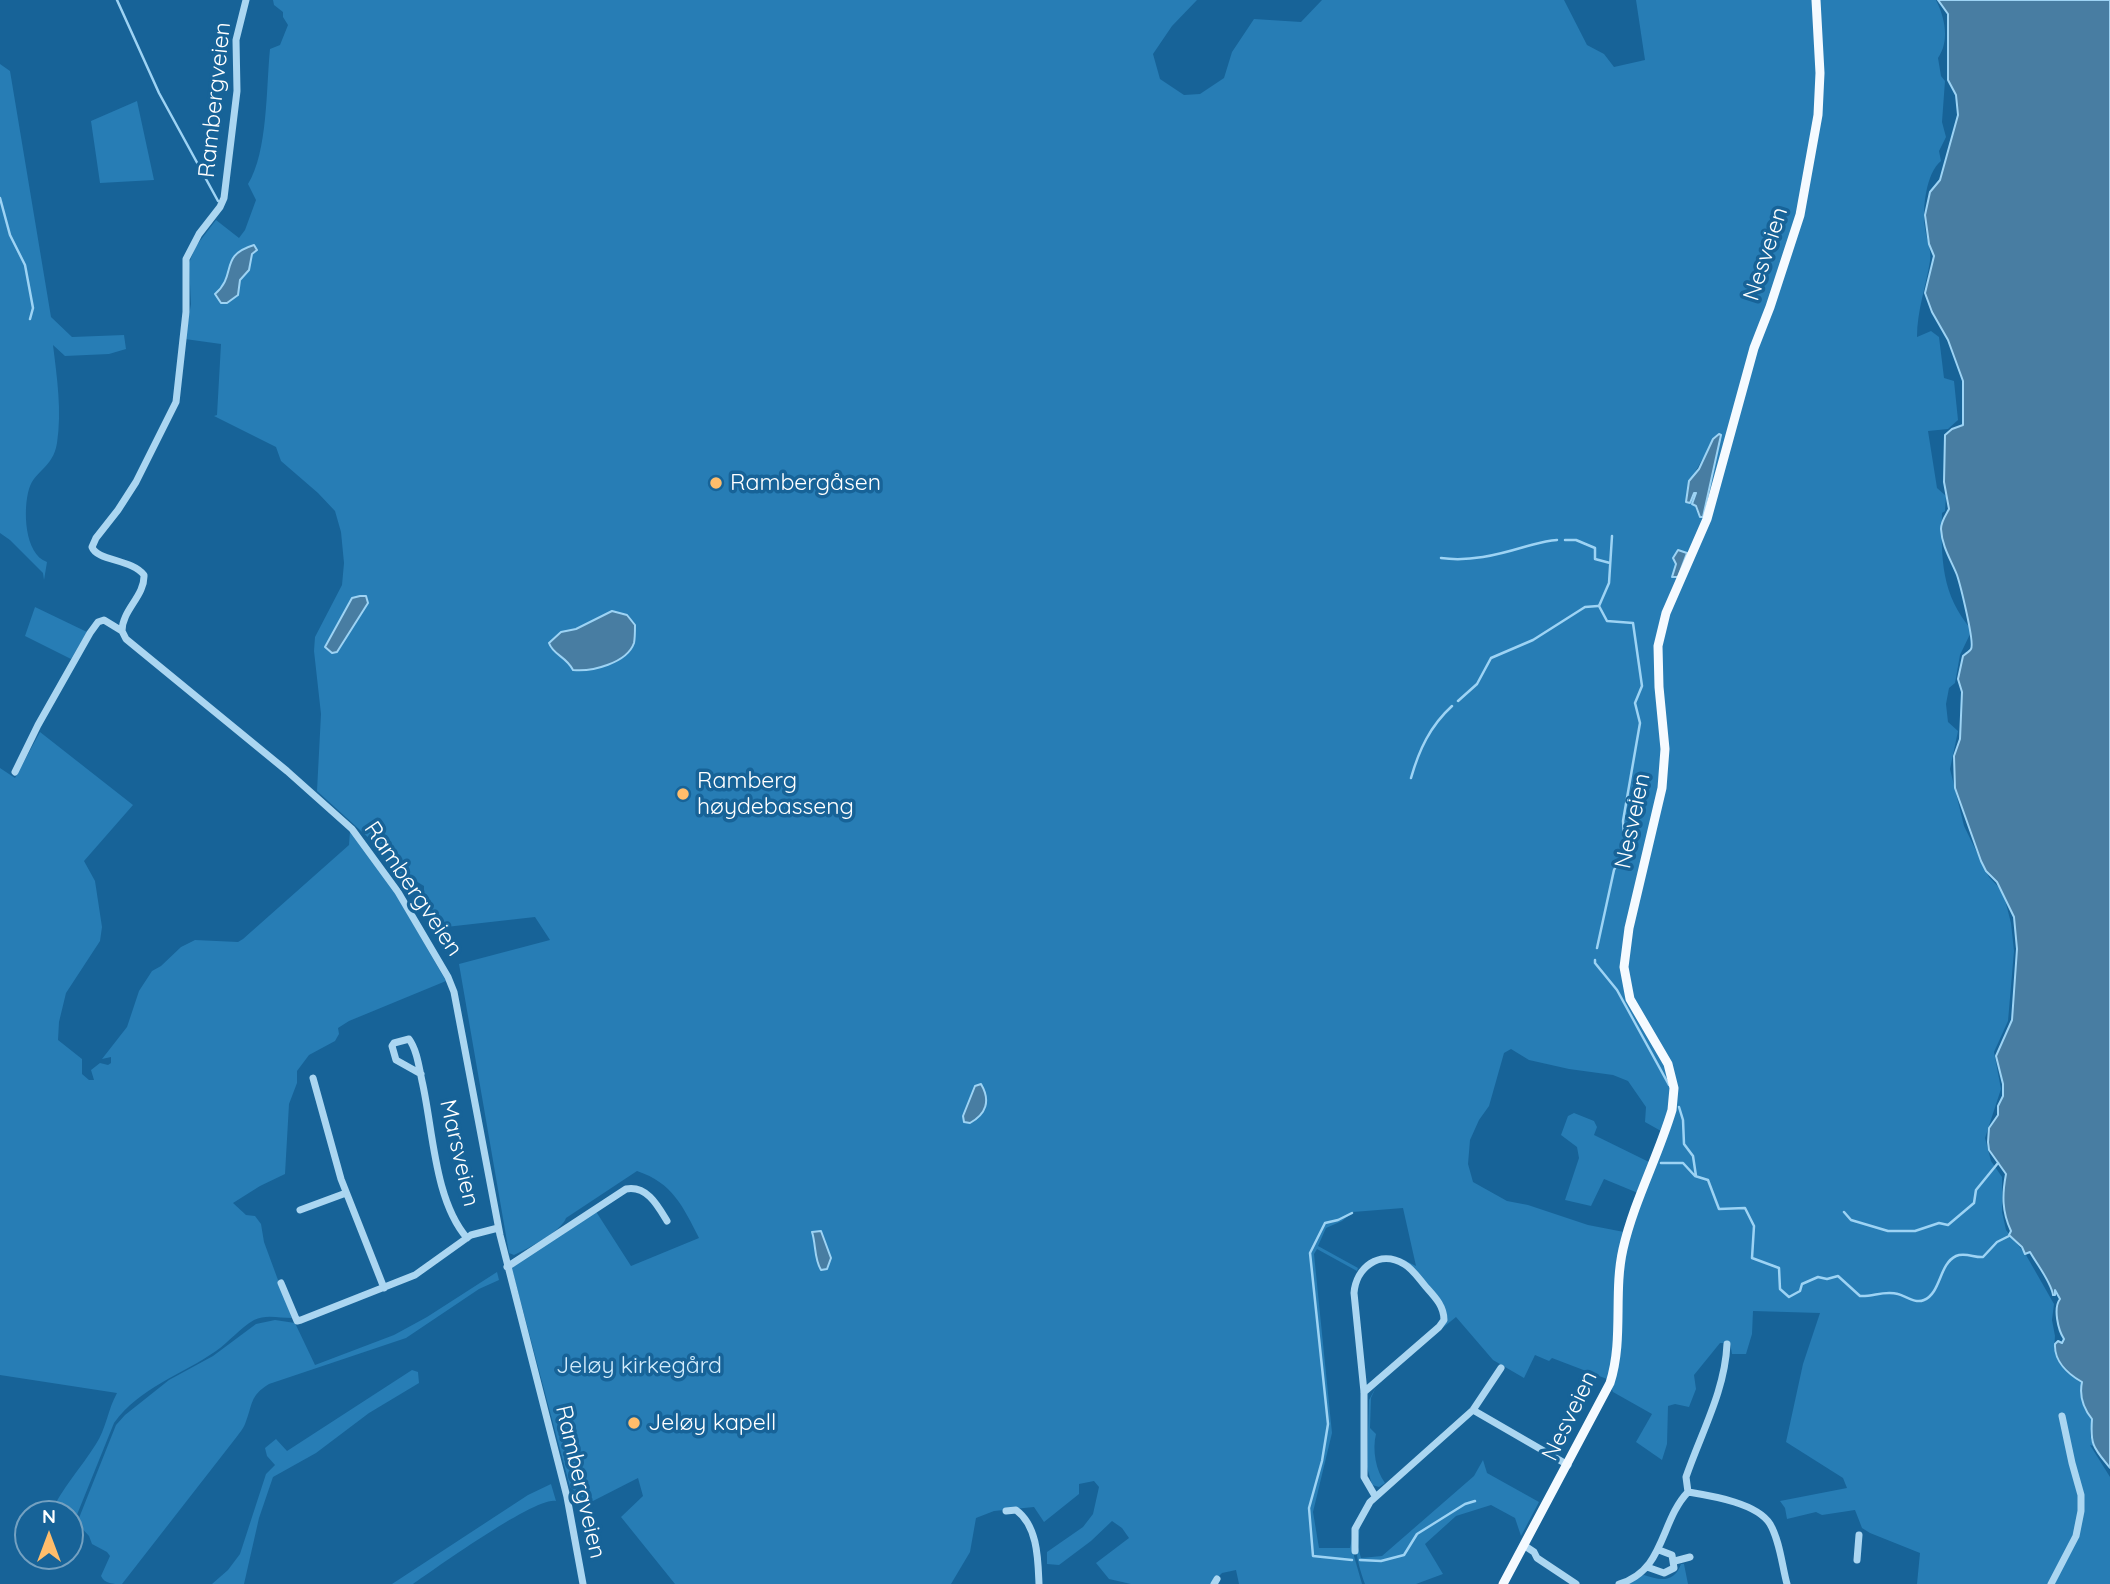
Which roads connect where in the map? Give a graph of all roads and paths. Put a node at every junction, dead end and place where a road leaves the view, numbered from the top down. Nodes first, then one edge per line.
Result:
1 (246, 0) edge
2 (1816, 0) edge
3 (122, 631) junction
4 (15, 772) dead end
5 (421, 1074) junction
6 (313, 1078) dead end
7 (346, 1193) junction
8 (300, 1210) dead end
9 (667, 1221) dead end
10 (498, 1228) junction
11 (467, 1238) junction
12 (508, 1267) junction
13 (281, 1283) dead end
14 (384, 1288) junction
15 (1727, 1345) dead end
16 (1501, 1368) dead end
17 (1364, 1392) junction
18 (1473, 1410) junction
19 (2062, 1416) dead end
20 (1568, 1465) junction
21 (1688, 1492) junction
22 (1375, 1496) junction
23 (1006, 1511) dead end
24 (1859, 1535) dead end
25 (1523, 1549) junction
26 (1660, 1550) junction
27 (1355, 1551) dead end
28 (1690, 1557) dead end
29 (1857, 1560) dead end
30 (1675, 1561) junction
31 (1647, 1567) junction
32 (1561, 1574) junction
33 (583, 1584) edge
34 (1039, 1584) edge
35 (1503, 1584) edge
36 (1556, 1584) edge
37 (1576, 1584) edge
38 (1619, 1584) edge
39 (1787, 1584) edge
40 (2051, 1584) edge

1 - 3 street, Rambergveien
2 - 20 main road, Nesveien
3 - 4 street
3 - 10 street, Rambergveien
5 - 5 street, Marsveien
5 - 11 street, Marsveien
6 - 7 street
7 - 8 street
7 - 14 street
9 - 12 street
10 - 11 street
10 - 12 street, Rambergveien
11 - 14 street
12 - 33 street, Rambergveien
13 - 14 street
15 - 21 street
16 - 18 street
17 - 17 street
17 - 22 street
18 - 20 street
18 - 22 street
19 - 40 street
20 - 25 main road, Nesveien
21 - 26 street
21 - 39 street
22 - 27 street
23 - 34 street
24 - 29 street
25 - 32 street
25 - 35 main road, Nesveien
26 - 30 street
26 - 31 street
28 - 30 street
30 - 31 street
31 - 38 street
32 - 36 street
32 - 37 street

